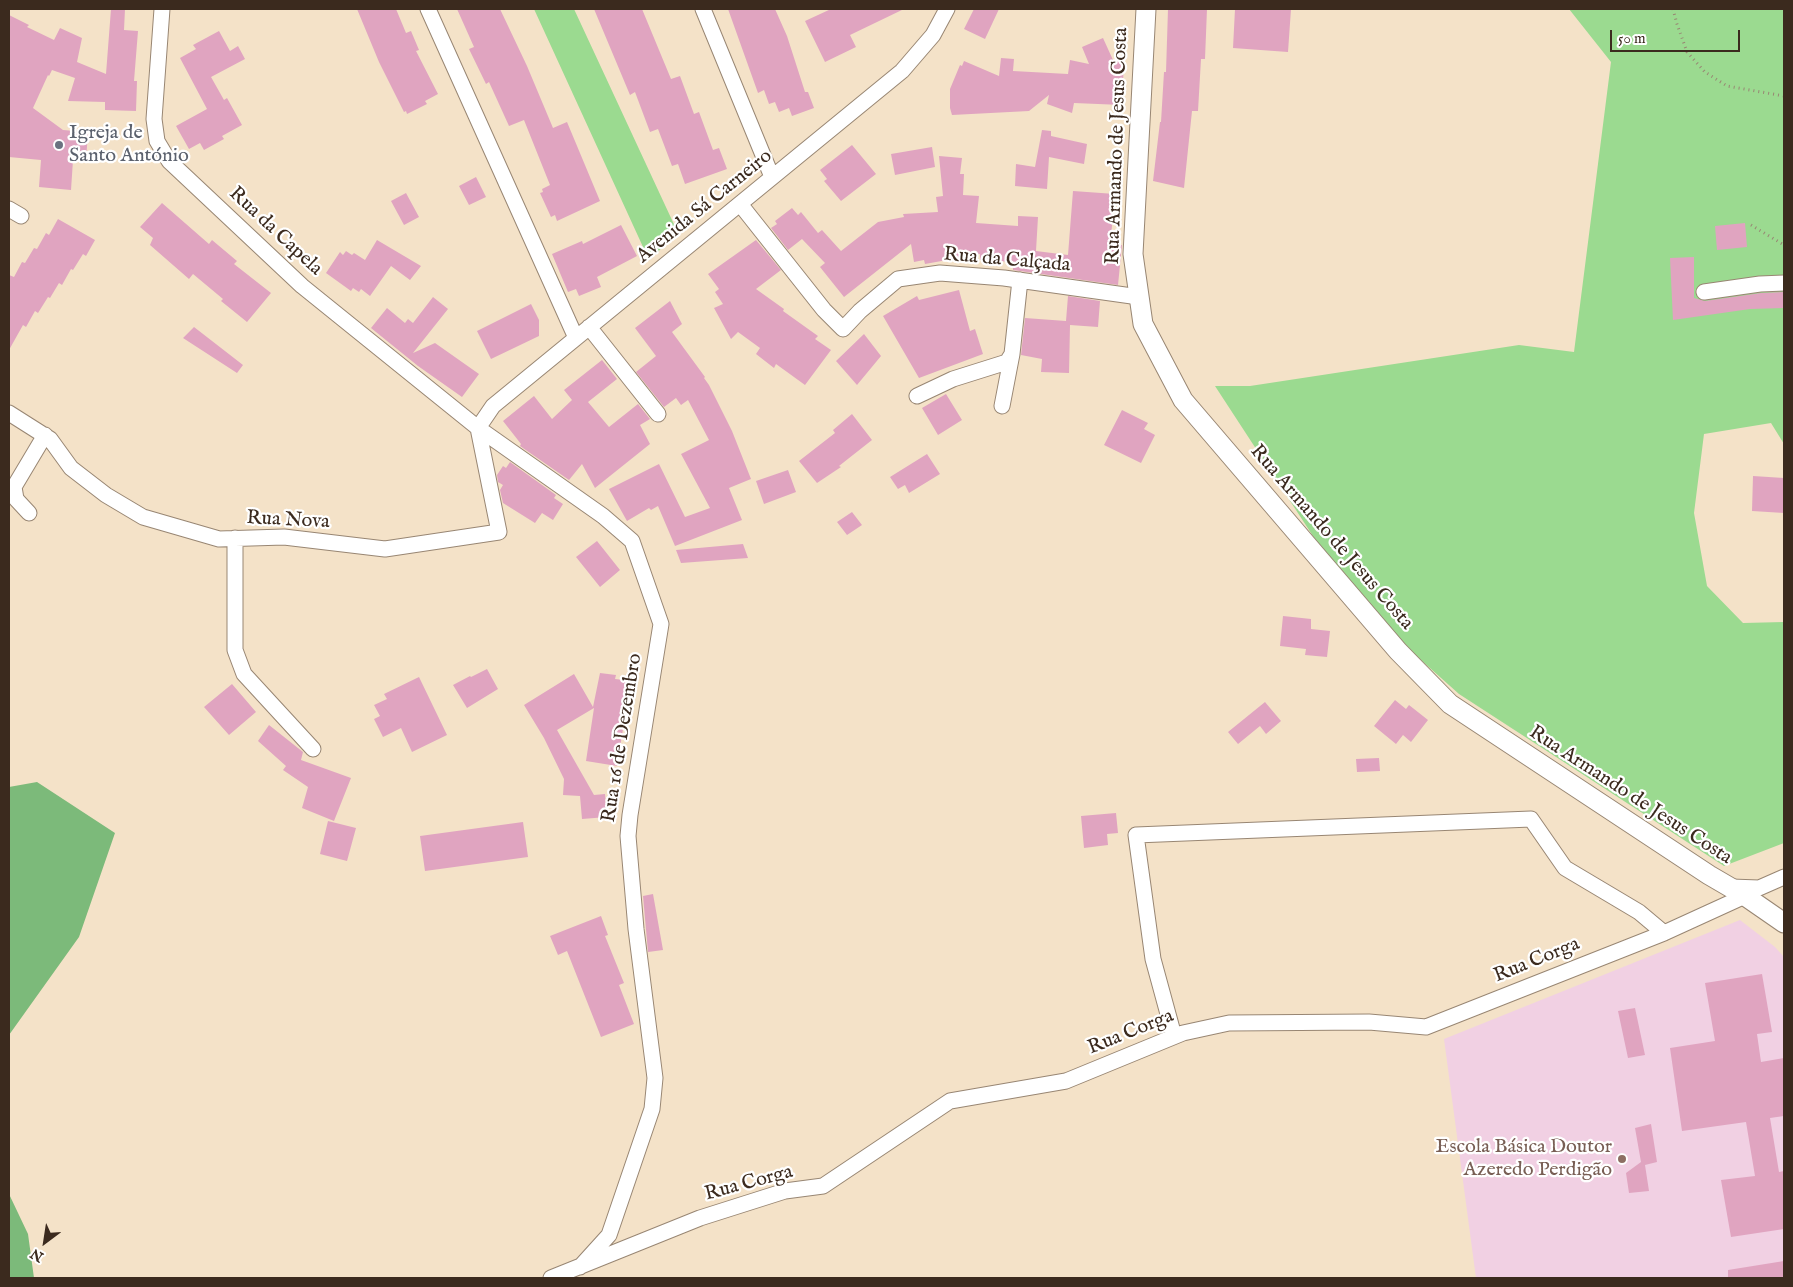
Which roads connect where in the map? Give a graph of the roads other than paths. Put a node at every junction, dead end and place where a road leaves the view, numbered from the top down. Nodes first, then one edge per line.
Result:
1 (162, 9) edge
2 (428, 9) edge
3 (703, 9) edge
4 (948, 9) edge
5 (1146, 9) edge
6 (772, 178) junction
7 (740, 204) junction
8 (1020, 280) junction
9 (1784, 283) edge
10 (1704, 292) dead end
11 (1139, 297) junction
12 (589, 327) junction
13 (576, 338) junction
14 (1012, 354) junction
15 (917, 396) dead end
16 (1002, 406) dead end
17 (9, 413) edge
18 (658, 414) dead end
19 (478, 428) junction
20 (44, 435) junction
21 (30, 513) dead end
22 (235, 538) junction
23 (313, 749) dead end
24 (1784, 877) edge
25 (1728, 886) junction
26 (1745, 896) junction
27 (1784, 923) edge
28 (1664, 933) junction
29 (1174, 1036) junction
30 (582, 1273) edge
31 (551, 1278) edge

1 - 19 street, Rua da Capela
2 - 13 street
3 - 6 street
4 - 6 street, Avenida Sá Carneiro
5 - 11 street, Rua Armando de Jesus Costa
6 - 7 street, Avenida Sá Carneiro
7 - 8 street, Rua da Calçada
7 - 12 street, Avenida Sá Carneiro
8 - 11 street, Rua da Calçada
8 - 14 street
9 - 10 street
11 - 25 street, Rua Armando de Jesus Costa
12 - 13 street, Avenida Sá Carneiro
12 - 18 street
13 - 19 street, Avenida Sá Carneiro
14 - 15 street
14 - 16 street
17 - 20 street, Rua Nova
19 - 22 street, Rua Nova
19 - 30 street, Rua 16 de Dezembro
20 - 21 street
20 - 22 street, Rua Nova
22 - 23 street
24 - 25 street
25 - 26 street, Rua Armando de Jesus Costa
26 - 27 street, Rua Armando de Jesus Costa
26 - 28 street, Rua Corga
28 - 29 street, Rua Corga
28 - 29 street
29 - 30 street, Rua Corga
30 - 31 street, Rua Corga

